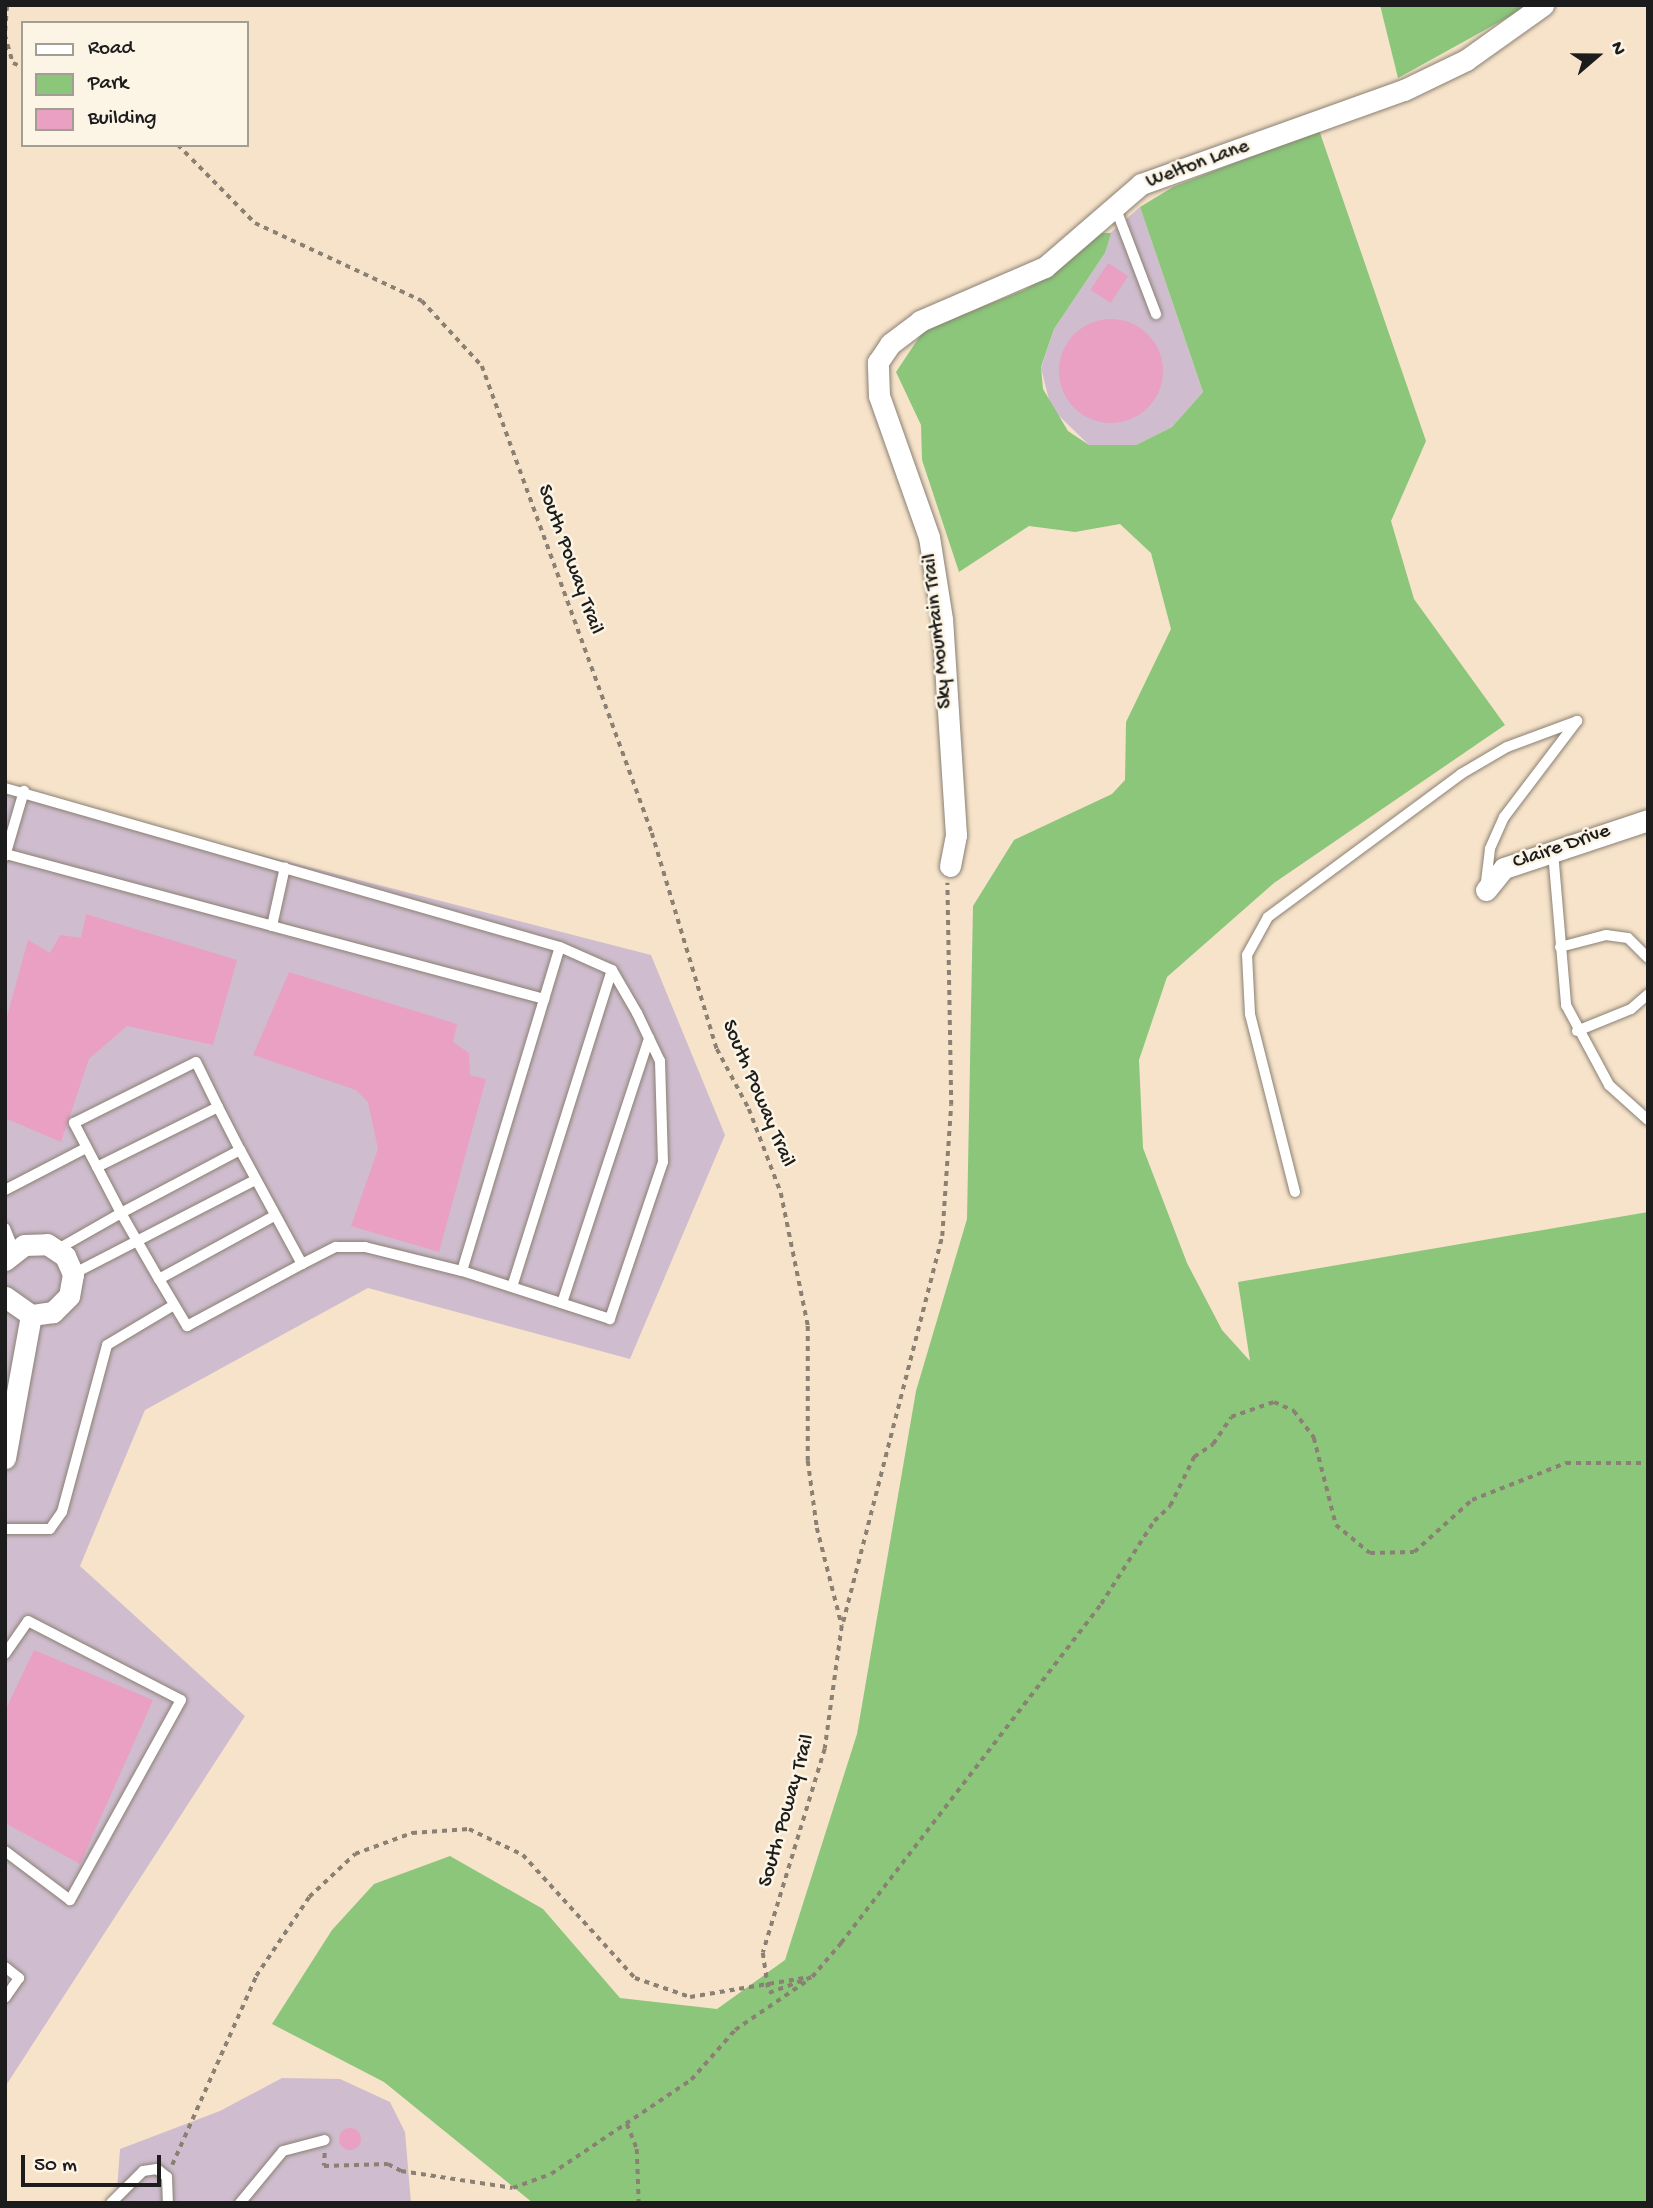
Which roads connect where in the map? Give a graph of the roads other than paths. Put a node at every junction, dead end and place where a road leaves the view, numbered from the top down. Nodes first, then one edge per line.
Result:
1 (1543, 5) edge
2 (1114, 204) junction
3 (1156, 314) dead end
4 (878, 362) joint
5 (5, 788) edge
6 (24, 791) junction
7 (1648, 820) edge
8 (1553, 852) junction
9 (6, 855) edge
10 (285, 867) junction
11 (948, 874) road end
12 (1486, 890) joint
13 (272, 926) junction
14 (560, 947) junction
15 (1560, 947) junction
16 (1648, 958) edge
17 (612, 970) junction
18 (1648, 993) edge
19 (544, 999) junction
20 (1577, 1031) junction
21 (649, 1038) junction
22 (218, 1107) junction
23 (1648, 1121) edge
24 (84, 1149) junction
25 (240, 1150) junction
26 (97, 1167) junction
27 (256, 1180) junction
28 (5, 1190) edge
29 (1295, 1192) dead end
30 (121, 1213) junction
31 (274, 1216) junction
32 (5, 1228) edge
33 (137, 1241) junction
34 (58, 1248) junction
35 (9, 1255) edge
36 (302, 1264) junction
37 (462, 1271) junction
38 (73, 1274) junction
39 (159, 1279) junction
40 (512, 1287) junction
41 (5, 1297) edge
42 (562, 1303) junction
43 (174, 1305) junction
44 (31, 1315) junction
45 (5, 1458) edge
46 (5, 1529) edge
47 (5, 1654) edge
48 (5, 1851) edge
49 (5, 1966) edge
50 (5, 1998) edge
51 (325, 2140) road end
52 (111, 2203) edge
53 (168, 2203) edge
54 (240, 2203) edge

1 - 2 street, Welton Lane
2 - 3 lane
2 - 4 street, Welton Lane
4 - 11 street, Sky Mountain Trail
5 - 6 lane
6 - 9 lane
6 - 10 lane
7 - 8 street, Claire Drive
8 - 12 street, Claire Drive
8 - 15 lane
9 - 13 lane
10 - 13 lane
10 - 14 lane
12 - 29 lane
13 - 19 lane
14 - 17 lane
14 - 19 lane
15 - 16 lane
15 - 20 lane
17 - 21 lane
17 - 40 lane
18 - 20 lane
19 - 37 lane
20 - 23 lane
21 - 42 lane
21 - 42 lane
22 - 24 lane
22 - 25 lane
22 - 26 lane
24 - 26 lane
24 - 28 lane
25 - 27 lane
25 - 30 lane
26 - 30 lane
27 - 31 lane
27 - 33 lane
30 - 33 lane
30 - 34 lane
31 - 36 lane
31 - 39 lane
32 - 35 lane
33 - 38 lane
33 - 39 lane
34 - 35 street
34 - 38 street
36 - 37 lane
36 - 43 lane
37 - 40 lane
38 - 44 street
39 - 43 lane
40 - 42 lane
41 - 44 street
43 - 46 lane
44 - 45 street
47 - 48 lane
49 - 50 lane
51 - 54 lane
52 - 53 lane

